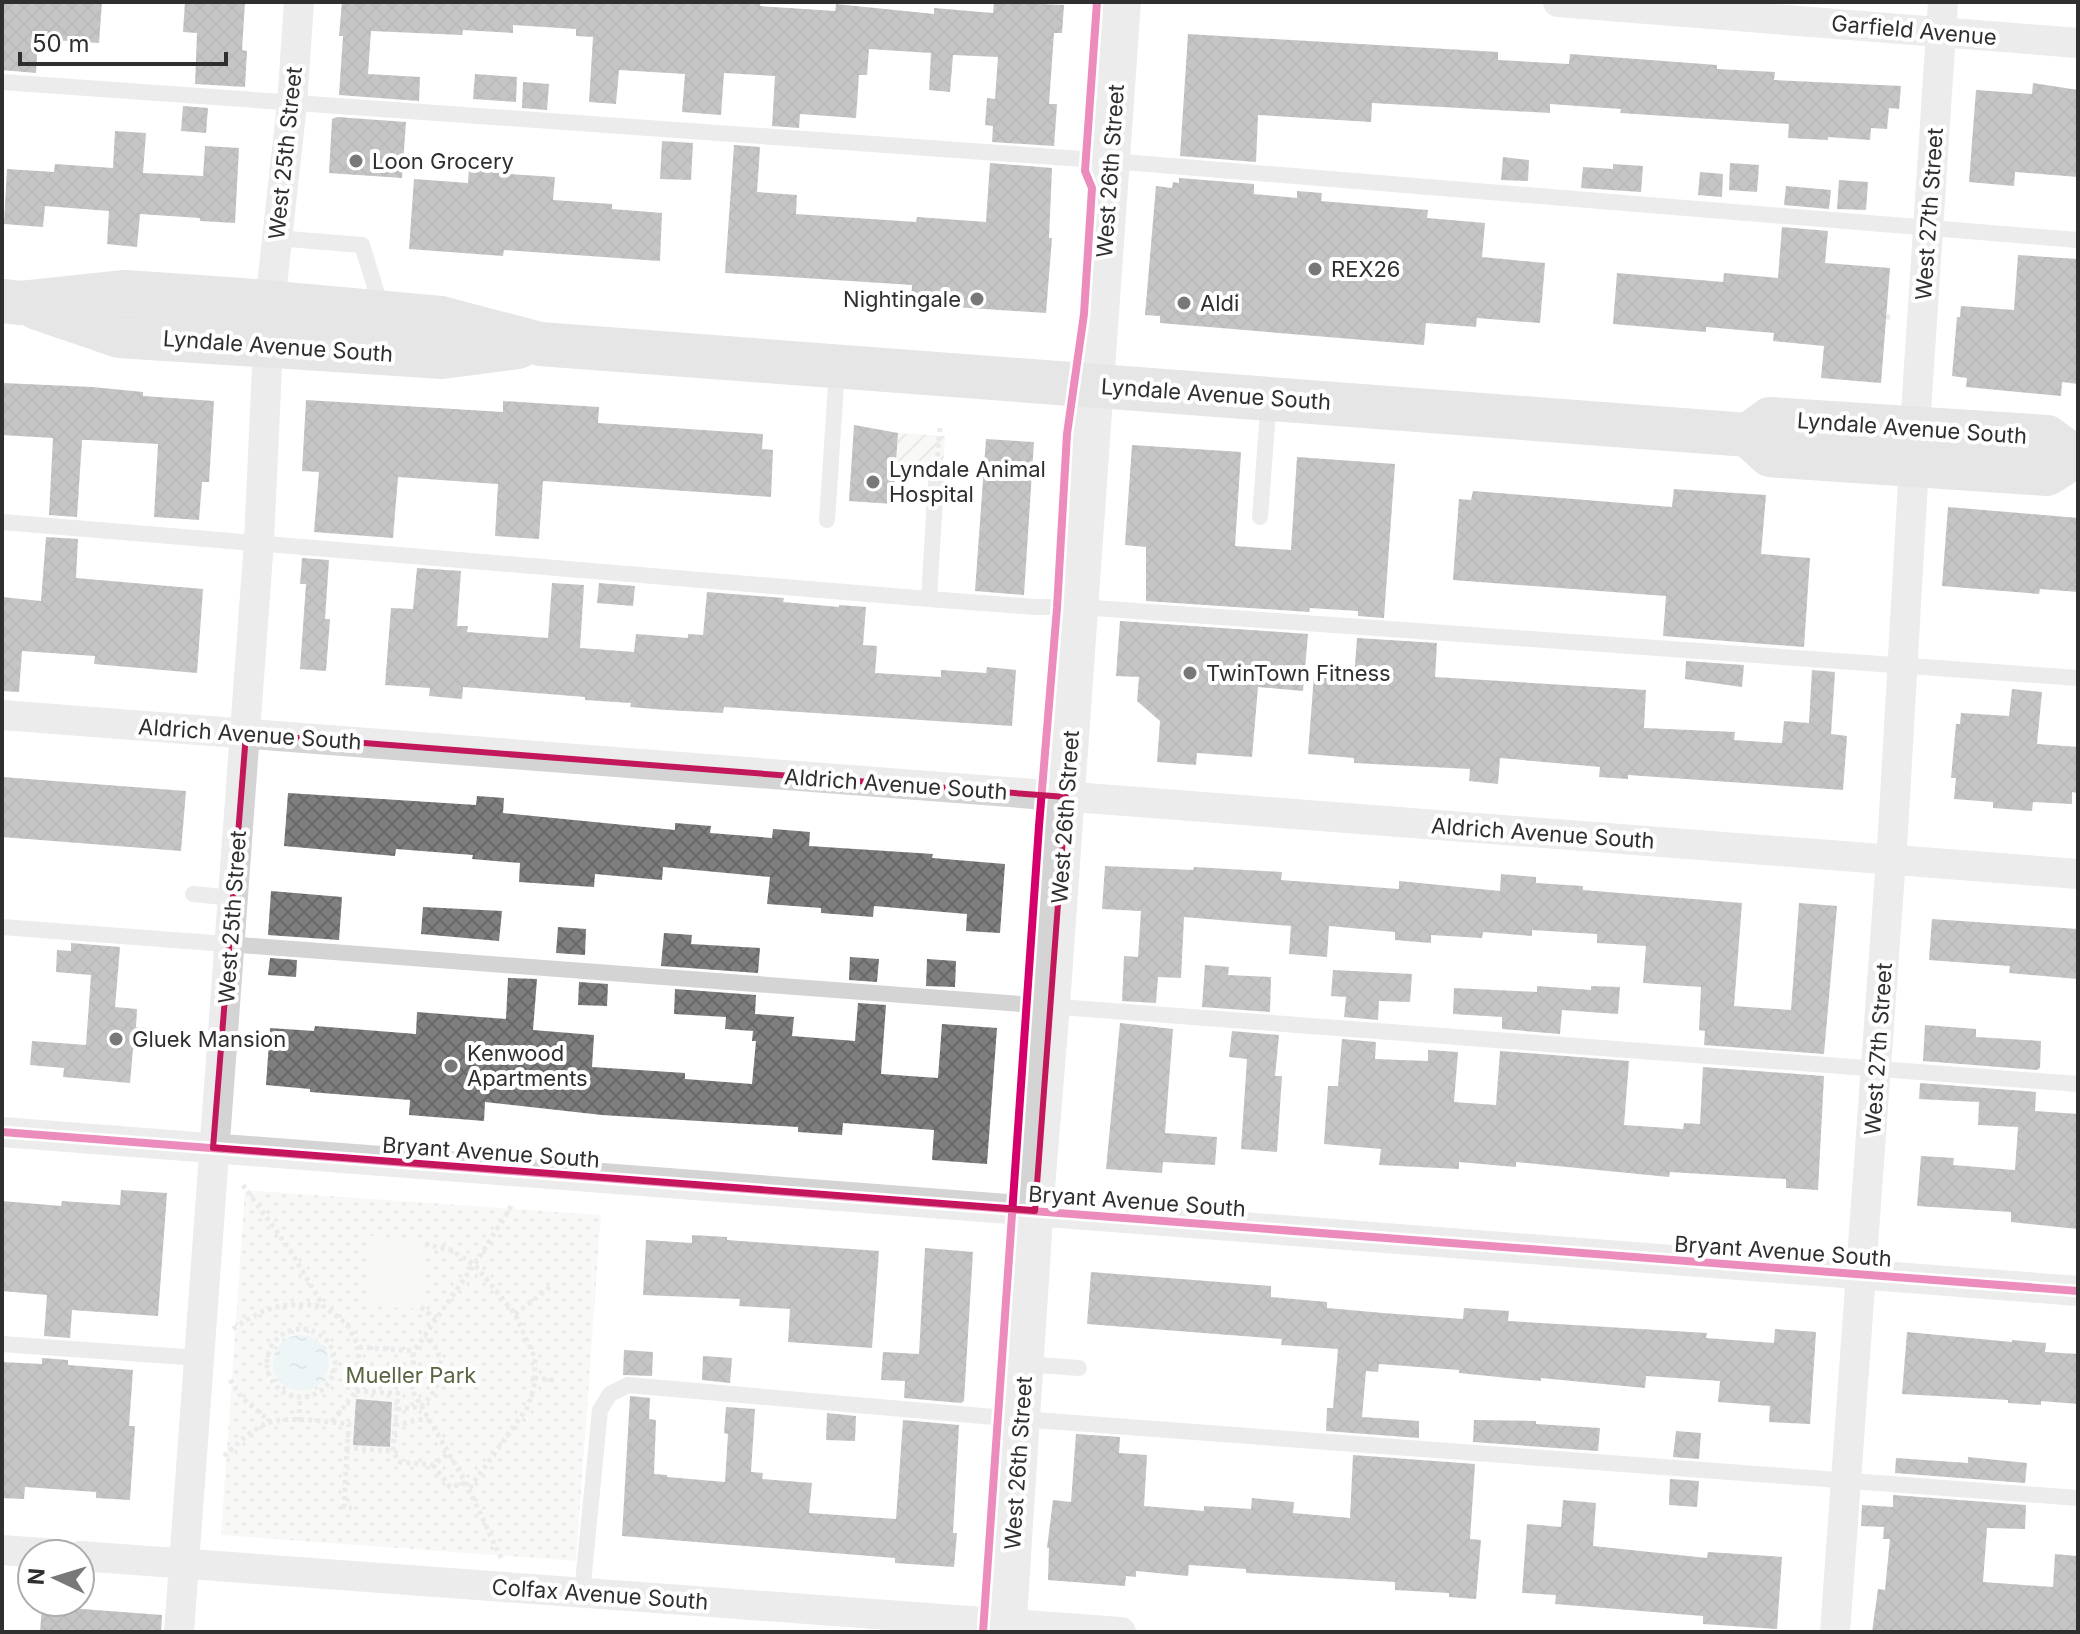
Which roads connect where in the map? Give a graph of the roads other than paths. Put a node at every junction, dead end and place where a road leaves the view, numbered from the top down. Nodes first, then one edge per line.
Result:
1 (299, 2) edge
2 (1122, 2) edge
3 (1558, 2) edge
4 (1943, 2) edge
5 (1941, 32) junction
6 (2078, 43) edge
7 (2, 82) edge
8 (292, 104) junction
9 (1111, 161) junction
10 (1928, 229) junction
11 (276, 238) junction
12 (2078, 240) edge
13 (12, 302) edge
14 (383, 313) junction
15 (269, 324) junction
16 (540, 344) junction
17 (838, 368) junction
18 (1096, 385) junction
19 (1269, 398) junction
20 (1915, 446) junction
21 (2076, 457) edge
22 (936, 481) road end
23 (1260, 517) dead end
24 (827, 520) dead end
25 (2, 522) edge
26 (259, 541) junction
27 (929, 599) junction
28 (1080, 607) junction
29 (1901, 665) junction
30 (2078, 678) edge
31 (2, 715) edge
32 (246, 734) junction
33 (1066, 797) junction
34 (1891, 860) junction
35 (2078, 874) edge
36 (193, 894) dead end
37 (234, 898) junction
38 (2, 927) edge
39 (231, 943) junction
40 (1051, 1005) junction
41 (1876, 1070) junction
42 (2078, 1084) edge
43 (2, 1132) edge
44 (213, 1148) junction
45 (1035, 1211) junction
46 (1861, 1275) junction
47 (2078, 1291) edge
48 (2, 1344) edge
49 (199, 1358) junction
50 (1025, 1364) junction
51 (1079, 1368) dead end
52 (1022, 1418) junction
53 (1846, 1481) junction
54 (2078, 1498) edge
55 (96, 1557) edge
56 (184, 1564) junction
57 (582, 1593) junction
58 (1007, 1627) edge
59 (179, 1632) edge
60 (1121, 1632) edge
61 (1835, 1632) edge

1 - 8 street, West 25th Street
2 - 9 street, West 26th Street
3 - 5 street, Garfield Avenue
4 - 5 street, West 27th Street
5 - 6 street, Garfield Avenue
5 - 10 street, West 27th Street
7 - 8 lane
8 - 9 lane
8 - 11 street, West 25th Street
9 - 10 lane
9 - 18 street, West 26th Street
10 - 12 lane
10 - 20 street, West 27th Street
11 - 14 lane
11 - 15 street, West 25th Street
13 - 15 main road, Lyndale Avenue South
14 - 15 main road, Lyndale Avenue South
14 - 16 main road, Lyndale Avenue South
15 - 16 main road, Lyndale Avenue South
15 - 26 street, West 25th Street
16 - 17 main road, Lyndale Avenue South
17 - 18 main road, Lyndale Avenue South
17 - 24 lane
18 - 19 main road, Lyndale Avenue South
18 - 28 street, West 26th Street
19 - 20 main road, Lyndale Avenue South
19 - 23 lane
20 - 21 main road, Lyndale Avenue South
20 - 29 street, West 27th Street
22 - 27 lane
25 - 26 lane
26 - 27 lane
26 - 32 street, West 25th Street
27 - 28 lane
28 - 29 lane
28 - 33 street, West 26th Street
29 - 30 lane
29 - 34 street, West 27th Street
31 - 32 street, Aldrich Avenue South
32 - 33 street, Aldrich Avenue South
32 - 37 street, West 25th Street
33 - 34 street, Aldrich Avenue South
33 - 40 street, West 26th Street
34 - 35 street, Aldrich Avenue South
34 - 41 street, West 27th Street
36 - 37 lane
37 - 39 street, West 25th Street
38 - 39 lane
39 - 40 lane
39 - 44 street, West 25th Street
40 - 41 lane
40 - 45 street, West 26th Street
41 - 42 lane
41 - 46 street, West 27th Street
43 - 44 street, Bryant Avenue South
44 - 45 street, Bryant Avenue South
44 - 49 street, West 25th Street
45 - 46 street, Bryant Avenue South
45 - 50 street, West 26th Street
46 - 47 street, Bryant Avenue South
46 - 53 street, West 27th Street
48 - 49 lane
49 - 56 street, West 25th Street
50 - 51 lane
50 - 52 street, West 26th Street
52 - 53 lane
52 - 57 lane
52 - 58 street, West 26th Street
53 - 54 lane
53 - 61 street, West 27th Street
55 - 56 street, Colfax Avenue South
56 - 57 street, Colfax Avenue South
56 - 59 street, West 25th Street
57 - 58 street, Colfax Avenue South
58 - 60 street, Colfax Avenue South

